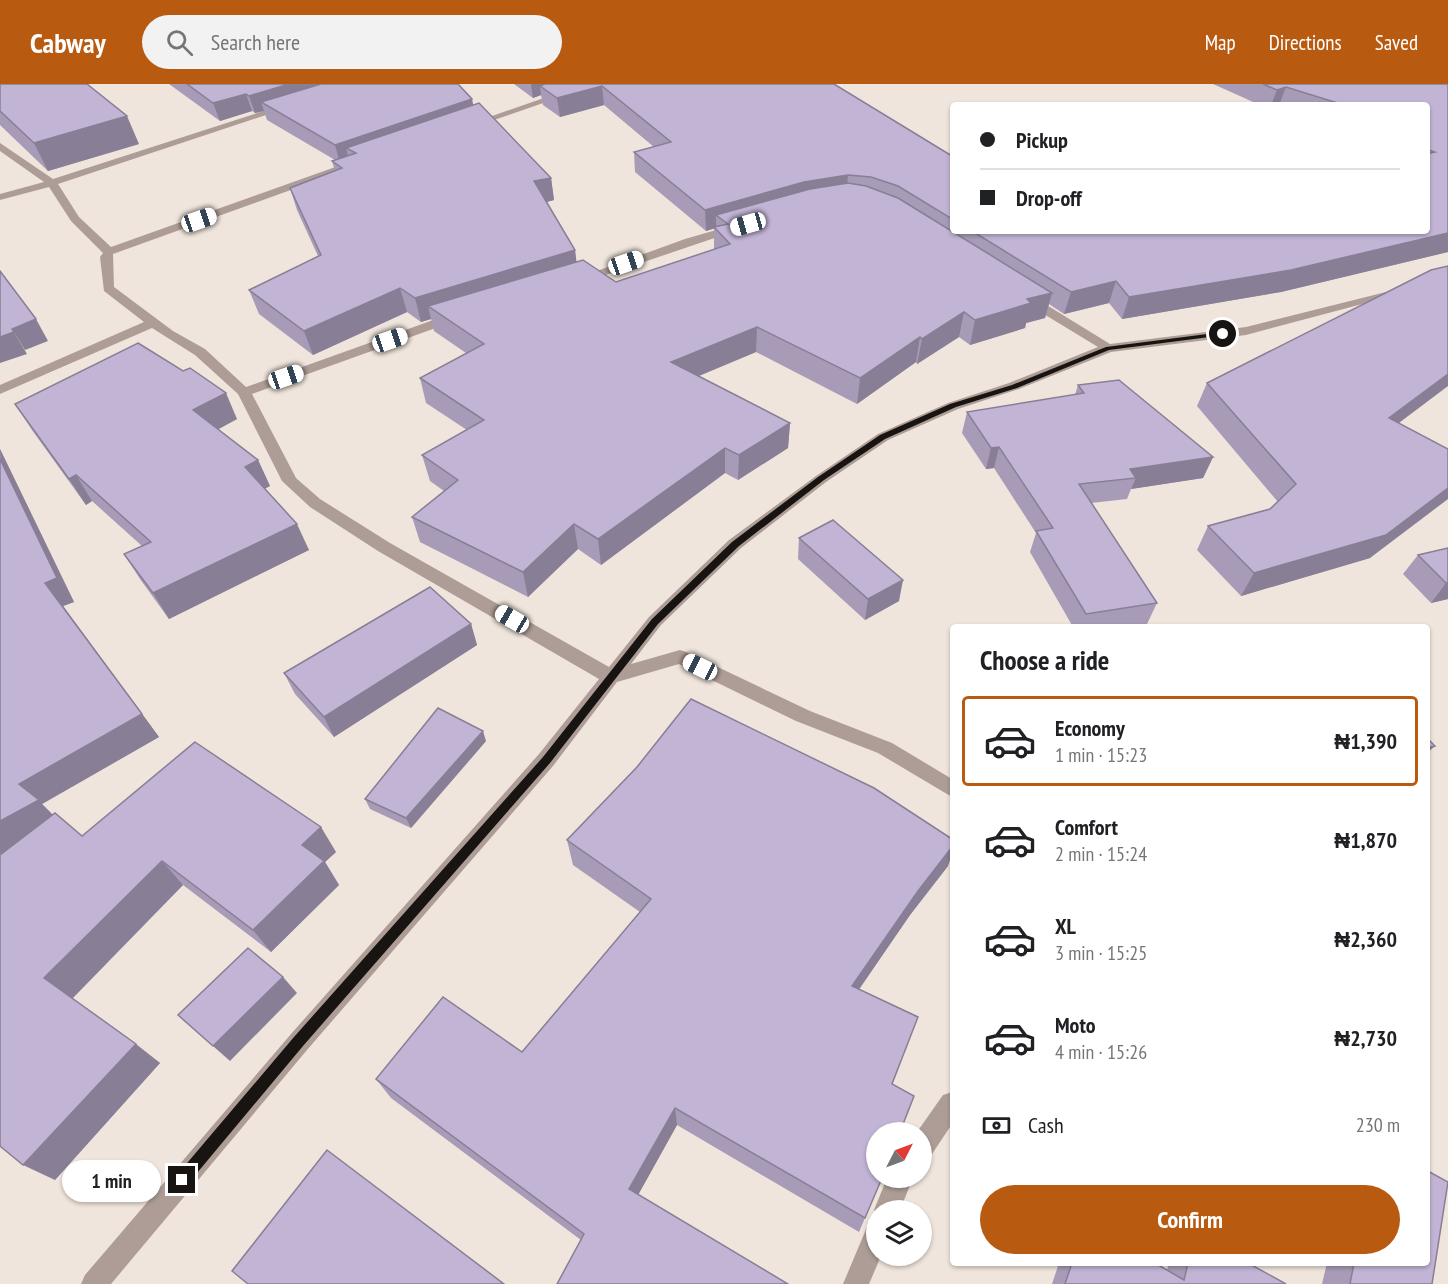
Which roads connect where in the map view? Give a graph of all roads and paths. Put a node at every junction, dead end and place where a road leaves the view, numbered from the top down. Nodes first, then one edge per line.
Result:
1 (593, 84) edge
2 (304, 102) edge
3 (459, 128) edge
4 (0, 146) edge
5 (363, 161) edge
6 (52, 183) junction
7 (0, 198) edge
8 (753, 222) edge
9 (109, 252) junction
10 (564, 285) edge
11 (1413, 290) edge
12 (1019, 294) edge
13 (468, 312) edge
14 (155, 322) junction
15 (1108, 348) junction
16 (0, 390) edge
17 (244, 392) junction
18 (611, 677) junction
19 (950, 788) edge
20 (950, 1107) edge
21 (932, 1132) edge
22 (866, 1260) edge
23 (94, 1284) edge
24 (856, 1284) edge

1 - 3 street
2 - 6 street
4 - 6 street
5 - 9 street
6 - 7 street
6 - 9 street
8 - 10 street
9 - 14 street
11 - 15 street
12 - 15 street
13 - 17 street
14 - 16 street
14 - 17 street
15 - 18 street
17 - 18 street
18 - 19 street
18 - 23 street
20 - 21 street
22 - 24 street

